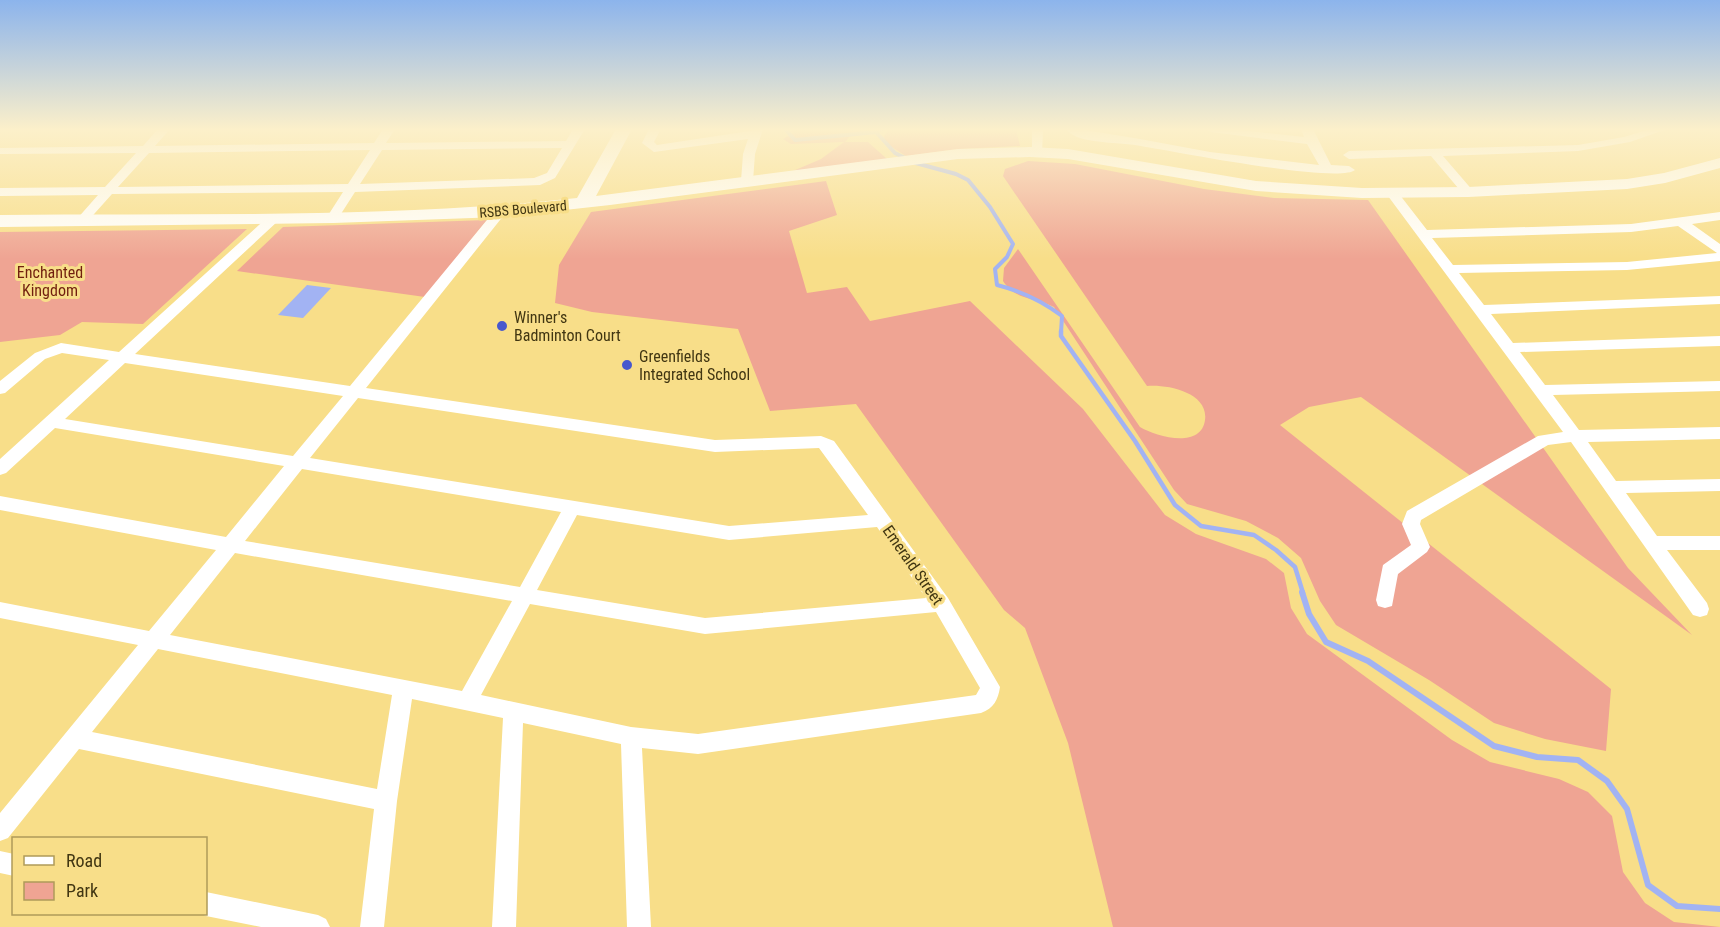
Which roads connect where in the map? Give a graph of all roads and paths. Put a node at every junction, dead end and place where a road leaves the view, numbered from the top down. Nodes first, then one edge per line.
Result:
1 (124, 172) edge
2 (361, 172) edge
3 (553, 172) edge
4 (602, 172) edge
5 (748, 172) edge
6 (811, 172) edge
7 (1180, 172) edge
8 (1451, 172) edge
9 (1687, 172) edge
10 (747, 181) junction
11 (351, 188) junction
12 (108, 190) junction
13 (0, 192) edge
14 (1468, 192) junction
15 (1392, 193) junction
16 (583, 203) junction
17 (500, 212) junction
18 (1720, 216) edge
19 (333, 217) junction
20 (274, 218) junction
21 (82, 220) junction
22 (0, 221) edge
23 (1683, 223) junction
24 (1424, 234) junction
25 (1720, 250) edge
26 (1720, 257) edge
27 (1450, 269) junction
28 (1720, 300) edge
29 (1481, 309) junction
30 (1720, 341) edge
31 (1509, 348) junction
32 (122, 357) junction
33 (23, 369) junction
34 (0, 370) edge
35 (1720, 386) edge
36 (0, 389) edge
37 (1541, 390) junction
38 (355, 392) junction
39 (51, 422) junction
40 (1720, 433) edge
41 (1575, 436) junction
42 (298, 463) junction
43 (0, 469) edge
44 (1720, 485) edge
45 (1612, 487) junction
46 (0, 503) edge
47 (573, 507) junction
48 (882, 520) junction
49 (1654, 543) junction
50 (1720, 543) edge
51 (229, 545) junction
52 (525, 595) junction
53 (1385, 600) dead end
54 (941, 604) junction
55 (1700, 609) dead end
56 (0, 610) edge
57 (153, 639) junction
58 (403, 690) junction
59 (467, 701) junction
60 (513, 712) junction
61 (631, 737) junction
62 (74, 738) junction
63 (386, 801) junction
64 (0, 830) edge
65 (207, 904) edge
66 (318, 927) edge
67 (372, 927) edge
68 (504, 927) edge
69 (639, 927) edge

1 - 12 street
2 - 11 street
3 - 11 street
4 - 16 street
5 - 10 street
6 - 10 street, RSBS Boulevard
7 - 15 street, RSBS Boulevard
8 - 14 street
9 - 14 street, RSBS Boulevard
10 - 16 street, RSBS Boulevard
11 - 12 street
11 - 19 street
12 - 13 street
12 - 21 street
14 - 15 street, RSBS Boulevard
15 - 24 street
16 - 17 street, RSBS Boulevard
17 - 19 street, RSBS Boulevard
17 - 38 street
18 - 23 street
19 - 20 street, RSBS Boulevard
20 - 21 street, RSBS Boulevard
20 - 32 street
21 - 22 street, RSBS Boulevard
23 - 24 street
23 - 25 street
24 - 27 street
26 - 27 street
27 - 29 street
28 - 29 street
29 - 31 street
30 - 31 street
31 - 37 street
32 - 33 street
32 - 38 street
32 - 39 street
33 - 34 street
33 - 36 street
35 - 37 street
37 - 41 street
38 - 42 street
38 - 48 street, Emerald Street
39 - 42 street
39 - 43 street
40 - 41 street
41 - 45 street
41 - 53 street
42 - 47 street
42 - 51 street
44 - 45 street
45 - 49 street
46 - 51 street
47 - 48 street
47 - 52 street
48 - 54 street, Emerald Street
49 - 50 street
49 - 55 street
51 - 52 street
51 - 57 street
52 - 54 street
52 - 59 street
54 - 61 street, Emerald Street
56 - 57 street
57 - 58 street
57 - 62 street
58 - 59 street
58 - 63 street
59 - 60 street
60 - 61 street
60 - 68 street
61 - 69 street
62 - 63 street
62 - 64 street
63 - 67 street
65 - 66 street

